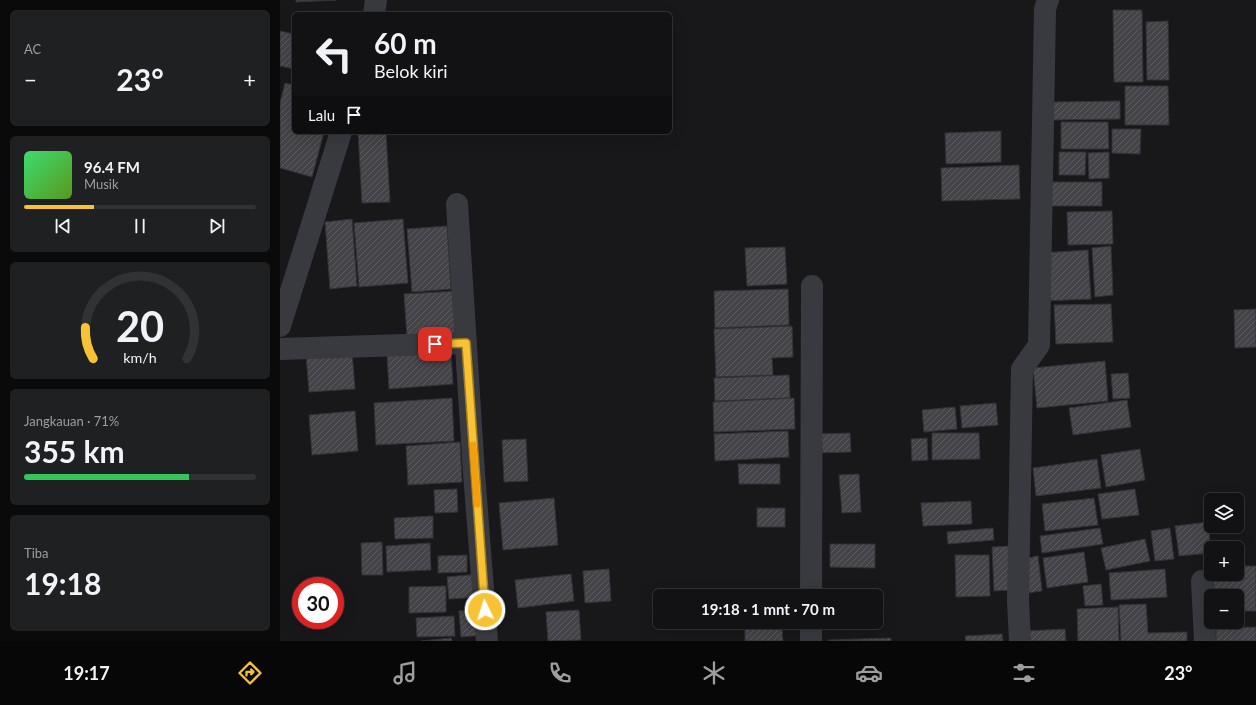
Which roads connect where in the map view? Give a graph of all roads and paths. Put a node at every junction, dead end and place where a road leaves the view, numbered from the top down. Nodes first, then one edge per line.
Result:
1 (376, 0) edge
2 (1048, 0) edge
3 (374, 12) edge
4 (339, 134) edge
5 (457, 204) dead end
6 (812, 286) dead end
7 (280, 326) edge
8 (466, 343) junction
9 (280, 349) edge
10 (1202, 581) dead end
11 (811, 589) edge
12 (811, 629) edge
13 (487, 641) edge
14 (811, 641) edge
15 (1020, 641) edge
16 (1205, 641) edge

1 - 3 street
2 - 15 street
4 - 7 street
5 - 8 street
6 - 11 street
8 - 9 street
8 - 13 street
10 - 16 street
12 - 14 street

